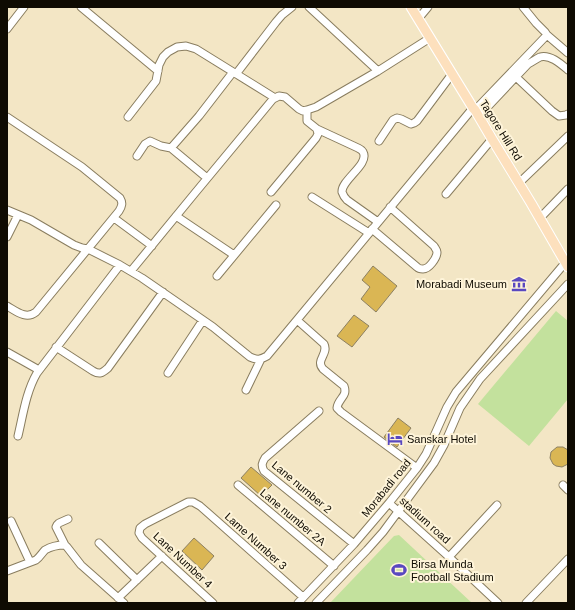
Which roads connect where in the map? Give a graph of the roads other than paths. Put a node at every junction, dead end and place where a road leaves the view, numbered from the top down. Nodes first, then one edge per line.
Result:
1 (24, 7) edge
2 (81, 7) edge
3 (292, 7) edge
4 (309, 7) edge
5 (411, 7) edge
6 (428, 7) edge
7 (523, 7) edge
8 (418, 19) junction
9 (7, 29) edge
10 (547, 35) junction
11 (430, 38) junction
12 (568, 54) edge
13 (568, 70) edge
14 (158, 71) junction
15 (378, 71) junction
16 (235, 73) junction
17 (452, 74) junction
18 (516, 77) junction
19 (275, 98) junction
20 (307, 110) junction
21 (476, 111) junction
22 (568, 114) edge
23 (7, 117) edge
24 (128, 117) dead end
25 (317, 129) junction
26 (568, 136) edge
27 (492, 139) junction
28 (379, 141) dead end
29 (171, 148) junction
30 (137, 156) dead end
31 (207, 178) junction
32 (519, 183) junction
33 (568, 189) edge
34 (271, 192) dead end
35 (446, 194) dead end
36 (312, 197) dead end
37 (276, 205) dead end
38 (390, 207) junction
39 (7, 210) edge
40 (18, 215) junction
41 (176, 216) junction
42 (114, 218) junction
43 (540, 218) junction
44 (378, 222) junction
45 (370, 231) junction
46 (7, 238) edge
47 (152, 246) junction
48 (88, 249) junction
49 (234, 255) junction
50 (120, 265) junction
51 (567, 265) edge
52 (131, 271) junction
53 (217, 276) dead end
54 (568, 284) edge
55 (163, 292) junction
56 (7, 306) edge
57 (203, 320) junction
58 (297, 320) junction
59 (56, 347) junction
60 (7, 352) edge
61 (261, 359) junction
62 (39, 370) junction
63 (168, 373) dead end
64 (246, 390) dead end
65 (319, 411) dead end
66 (18, 436) dead end
67 (417, 468) junction
68 (238, 485) dead end
69 (193, 502) joint
70 (389, 503) junction
71 (497, 506) dead end
72 (398, 512) junction
73 (68, 520) dead end
74 (11, 521) dead end
75 (99, 543) dead end
76 (354, 544) junction
77 (65, 545) junction
78 (162, 556) junction
79 (449, 557) junction
80 (568, 559) edge
81 (30, 562) junction
82 (334, 566) junction
83 (7, 571) edge
84 (137, 580) junction
85 (121, 600) edge
86 (300, 600) edge
87 (213, 603) edge
88 (316, 603) edge
89 (498, 603) edge
90 (526, 603) edge

1 - 9 street
2 - 14 street
3 - 16 street
4 - 15 street
5 - 8 main road, Tagore Hill Rd
6 - 8 street
7 - 10 street
8 - 11 main road, Tagore Hill Rd
10 - 12 street
10 - 21 street
11 - 15 street
11 - 17 main road, Tagore Hill Rd
13 - 18 street
14 - 16 street
14 - 24 street
15 - 20 street
16 - 19 street
16 - 29 street
17 - 21 main road, Tagore Hill Rd
17 - 28 street
18 - 21 street
18 - 22 street
19 - 20 street
19 - 31 street
20 - 25 street
21 - 27 main road, Tagore Hill Rd
21 - 38 street
23 - 42 street
25 - 34 street
25 - 44 street
26 - 32 street
27 - 32 main road, Tagore Hill Rd
27 - 35 street
29 - 30 street
29 - 31 street
31 - 41 street
32 - 43 main road, Tagore Hill Rd
33 - 43 street
36 - 45 street
37 - 49 street
38 - 44 street
38 - 45 street
39 - 40 street
40 - 46 street
40 - 48 street
41 - 47 street
41 - 49 street
42 - 47 street
42 - 48 street
43 - 51 main road, Tagore Hill Rd
44 - 45 street
45 - 58 street
47 - 52 street
48 - 50 street
48 - 56 street
49 - 53 street
50 - 52 street
50 - 59 street
51 - 67 street, Morabadi road
52 - 55 street
54 - 72 street, Morabadi road
55 - 57 street
55 - 59 street
57 - 61 street
57 - 63 street
58 - 61 street
58 - 67 street
59 - 62 street
60 - 62 street
61 - 64 street
62 - 66 street
65 - 76 street, Lane number 2
67 - 70 street, Morabadi road
68 - 82 street, Lane number 2A
69 - 78 street, Lane Number 4
69 - 86 street, Lame Number 3
70 - 72 street, stadium road
70 - 76 street, Morabadi road
71 - 79 street
72 - 79 street, stadium road
72 - 88 street, Morabadi road
73 - 77 street
74 - 81 street
75 - 84 street
76 - 82 street, Morabadi road
77 - 81 street
77 - 85 street
78 - 84 street
78 - 87 street, Lane Number 4
79 - 89 street, stadium road
80 - 90 street
81 - 83 street
82 - 86 street, Morabadi road
84 - 85 street

